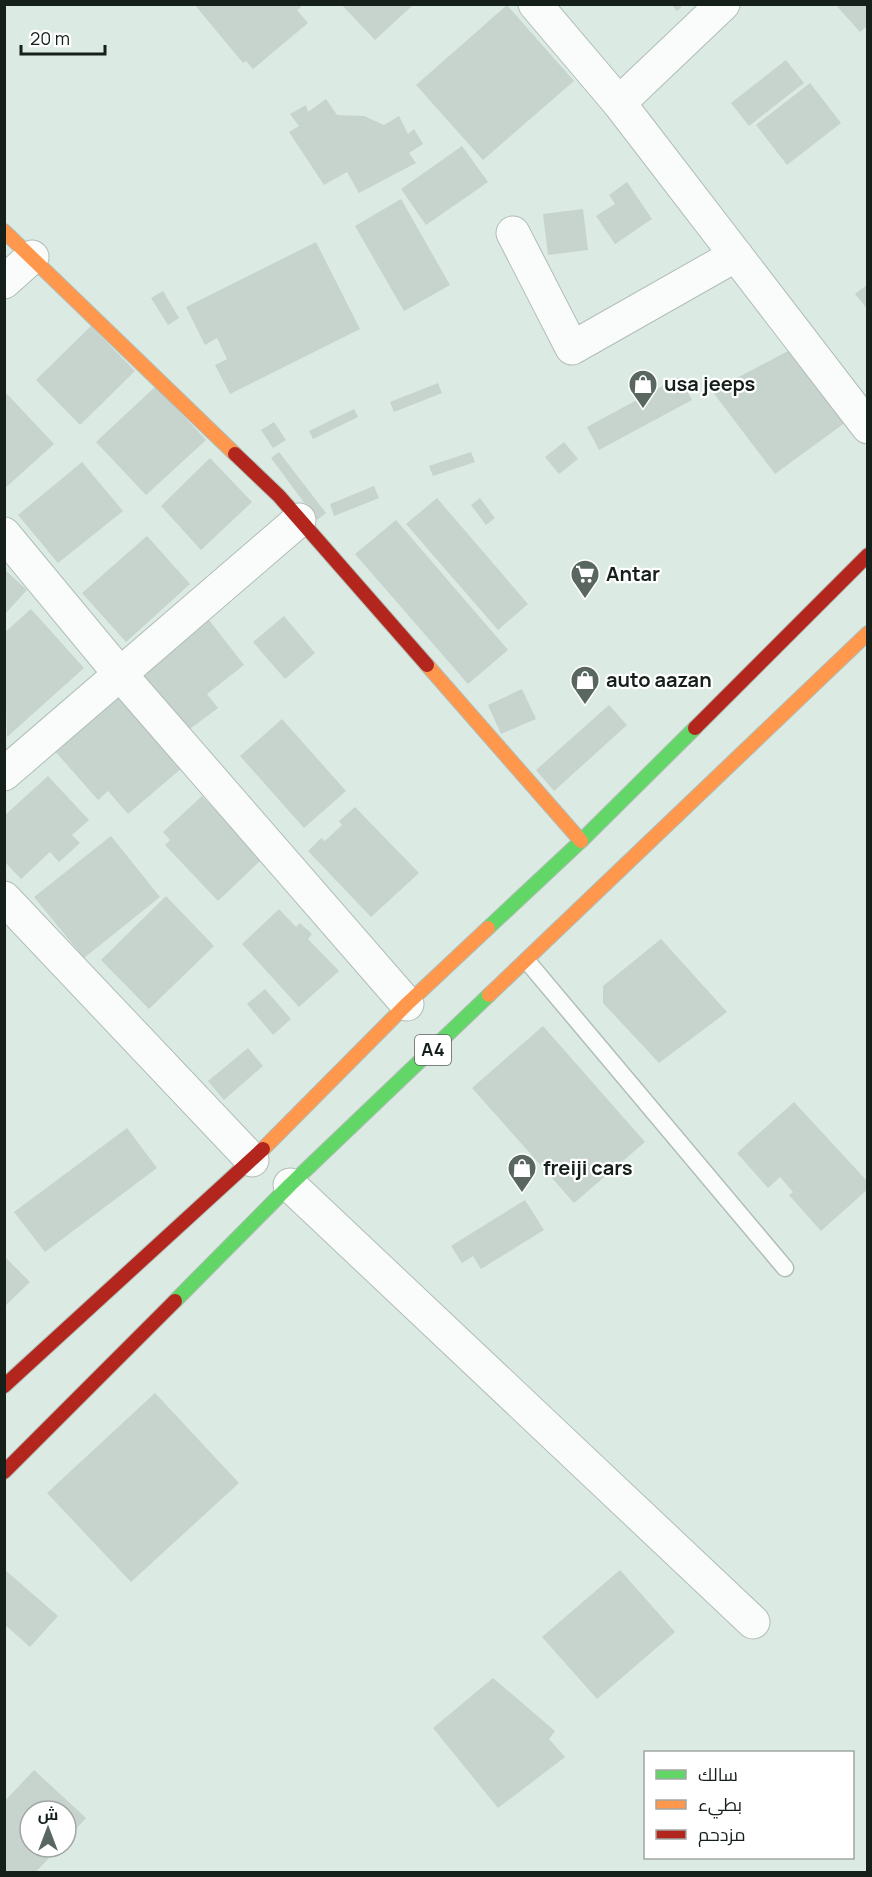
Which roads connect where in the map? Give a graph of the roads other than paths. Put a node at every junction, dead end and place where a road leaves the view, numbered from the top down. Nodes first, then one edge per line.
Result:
1 (535, 4) edge
2 (723, 4) edge
3 (619, 103) junction
4 (4, 231) edge
5 (513, 234) dead end
6 (736, 255) junction
7 (32, 257) junction
8 (4, 282) edge
9 (867, 427) edge
10 (299, 520) junction
11 (4, 534) edge
12 (867, 555) edge
13 (867, 633) edge
14 (120, 674) junction
15 (4, 774) edge
16 (581, 841) junction
17 (4, 898) edge
18 (527, 961) junction
19 (407, 1004) junction
20 (252, 1160) junction
21 (290, 1185) junction
22 (785, 1268) dead end
23 (4, 1386) edge
24 (4, 1472) edge
25 (753, 1622) dead end

1 - 3 street
2 - 3 street
3 - 6 street
4 - 7 main road
5 - 6 street
6 - 9 street
7 - 8 street
7 - 10 main road
10 - 14 street
10 - 16 main road
11 - 14 street
12 - 16 main road, A4
13 - 18 main road, A4
14 - 15 street
14 - 19 street
16 - 19 main road, A4
17 - 20 street
18 - 21 main road, A4
18 - 22 lane
19 - 20 main road, A4
20 - 23 main road, A4
21 - 24 main road, A4
21 - 25 street

